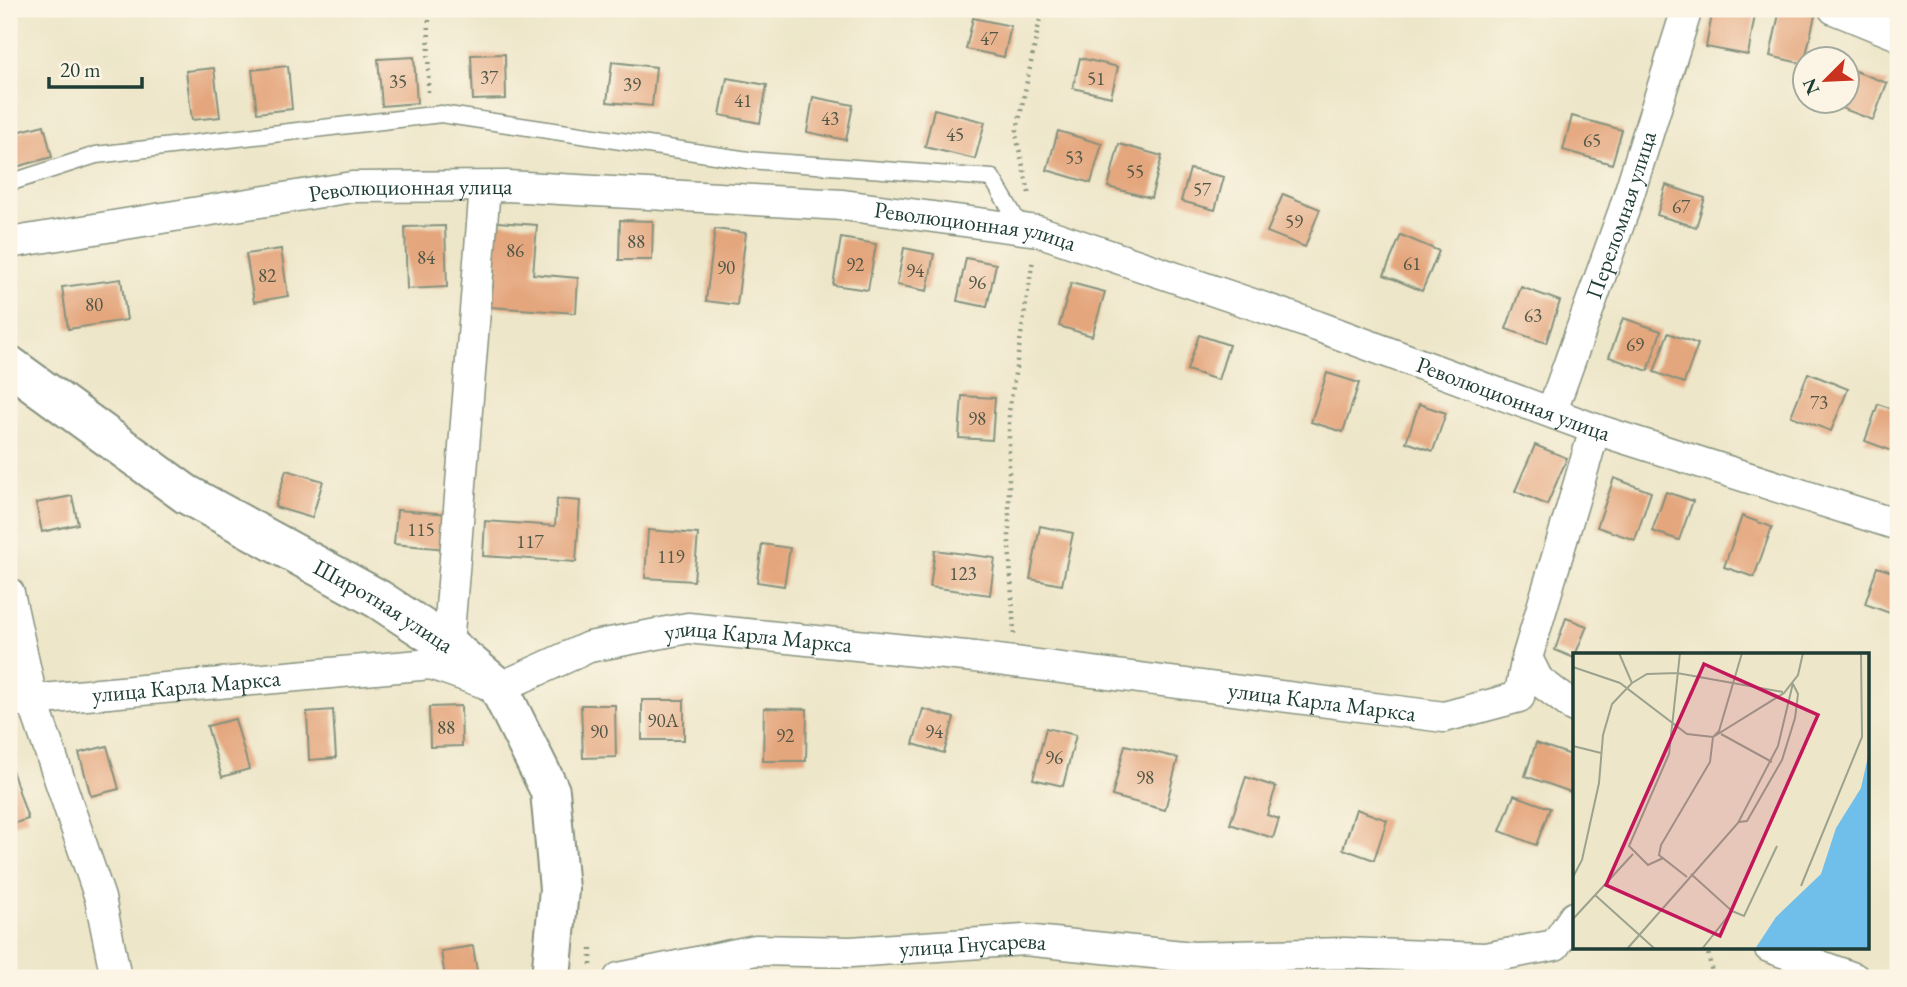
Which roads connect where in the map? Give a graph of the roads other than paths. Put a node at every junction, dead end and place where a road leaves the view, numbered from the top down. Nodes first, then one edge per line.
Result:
1 (1687, 9) edge
2 (1834, 9) edge
3 (1898, 35) edge
4 (9, 183) edge
5 (485, 187) junction
6 (1030, 230) junction
7 (9, 243) edge
8 (9, 365) edge
9 (1552, 411) junction
10 (1595, 429) junction
11 (1898, 525) edge
12 (9, 593) edge
13 (449, 645) junction
14 (1527, 658) junction
15 (499, 688) junction
16 (20, 701) edge
17 (1573, 706) edge
18 (1573, 918) edge
19 (1772, 948) edge
20 (116, 978) edge
21 (551, 978) edge
22 (619, 978) edge
23 (1854, 978) edge

1 - 9 street, Переломная улица
2 - 3 street
4 - 6 lane
5 - 6 street, Революционная улица
5 - 7 street, Революционная улица
5 - 13 street
6 - 9 street, Революционная улица
8 - 13 main road, Широтная улица
9 - 10 street, Революционная улица
10 - 11 street, Революционная улица
10 - 14 street
12 - 16 street
13 - 15 main road, Широтная улица
14 - 15 street, улица Карла Маркса
14 - 17 street
15 - 16 street, улица Карла Маркса
15 - 21 main road, Широтная улица
16 - 20 street
18 - 22 street, улица Гнусарева
19 - 23 street

